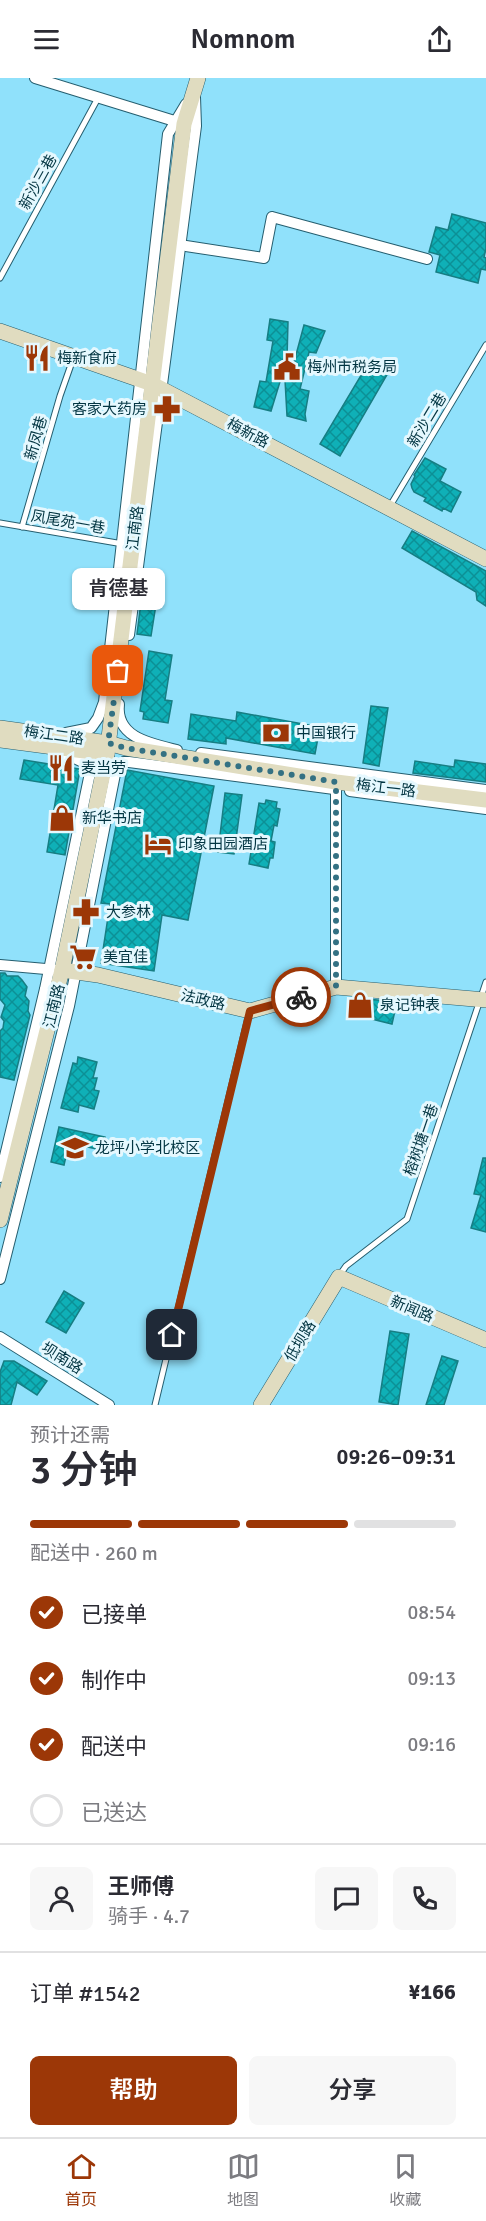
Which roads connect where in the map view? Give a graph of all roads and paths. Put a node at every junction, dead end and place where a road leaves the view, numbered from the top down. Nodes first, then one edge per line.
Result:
1 (35, 78) edge
2 (197, 83) edge
3 (98, 98) junction
4 (184, 124) junction
5 (186, 246) dead end
6 (427, 259) dead end
7 (0, 278) edge
8 (0, 332) edge
9 (486, 345) edge
10 (74, 357) junction
11 (152, 384) junction
12 (389, 508) junction
13 (0, 523) edge
14 (22, 527) junction
15 (133, 545) junction
16 (486, 559) edge
17 (0, 723) edge
18 (0, 728) edge
19 (0, 740) edge
20 (0, 748) edge
21 (108, 748) junction
22 (336, 786) junction
23 (486, 790) edge
24 (486, 800) edge
25 (486, 809) edge
26 (0, 965) edge
27 (62, 971) junction
28 (486, 982) edge
29 (336, 987) junction
30 (483, 999) edge
31 (250, 1011) junction
32 (0, 1177) edge
33 (0, 1220) edge
34 (339, 1277) junction
35 (0, 1279) edge
36 (0, 1337) edge
37 (486, 1340) edge
38 (109, 1405) edge
39 (155, 1405) edge
40 (261, 1405) edge

1 - 3 street
2 - 4 main road, 江南路
2 - 17 street
2 - 23 street
3 - 4 street
3 - 7 lane, 新沙三巷
4 - 11 main road, 江南路
5 - 6 street
8 - 10 main road, 梅新路
9 - 12 lane, 新沙二巷
10 - 11 main road, 梅新路
10 - 14 lane, 新凤巷
11 - 12 main road, 梅新路
11 - 15 main road, 江南路
12 - 16 main road, 梅新路
13 - 14 lane, 凤尾苑一巷
14 - 15 lane, 凤尾苑一巷
15 - 21 main road, 江南路
18 - 21 main road, 梅江二路
19 - 21 main road, 梅江二路
20 - 27 street
21 - 22 main road, 梅江一路
21 - 27 main road, 江南路
22 - 24 main road, 梅江一路
22 - 25 street
22 - 27 street
22 - 29 street
26 - 27 street
27 - 31 main road, 法政路
27 - 32 street
27 - 33 main road, 江南路
27 - 35 street
28 - 30 lane, 榕树塘一巷
29 - 30 main road, 法政路
29 - 31 main road, 法政路
30 - 34 lane, 榕树塘一巷
31 - 39 lane
34 - 37 main road, 新闻路
34 - 40 main road, 低坝路
36 - 38 street, 坝南路

